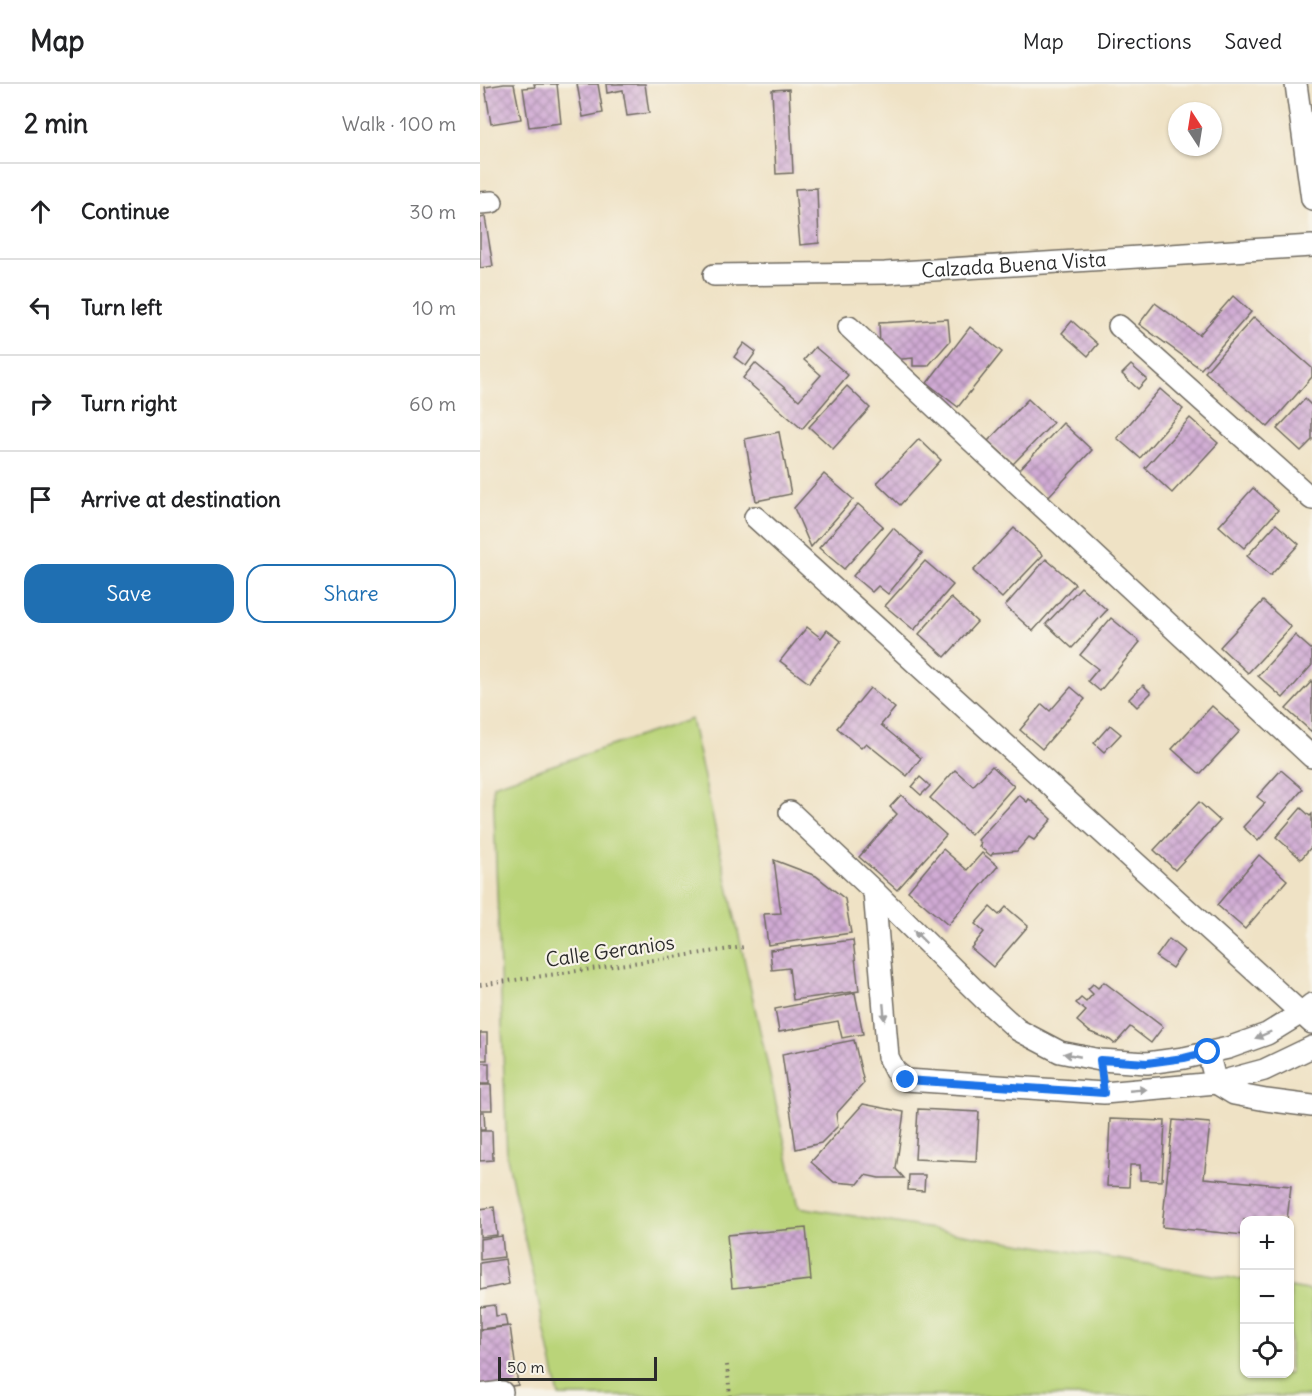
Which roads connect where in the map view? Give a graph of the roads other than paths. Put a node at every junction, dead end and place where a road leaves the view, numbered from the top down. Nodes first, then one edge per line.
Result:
1 (1296, 84) edge
2 (1312, 199) edge
3 (1312, 246) edge
4 (714, 275) dead end
5 (1119, 326) dead end
6 (849, 327) dead end
7 (1312, 499) edge
8 (755, 517) dead end
9 (1312, 757) edge
10 (790, 812) dead end
11 (874, 891) junction
12 (1308, 1013) edge
13 (1312, 1047) edge
14 (1208, 1052) junction
15 (1100, 1060) junction
16 (1216, 1083) junction
17 (1104, 1093) junction
18 (1312, 1106) edge
19 (502, 1392) dead end
20 (480, 1395) edge

1 - 2 street
3 - 4 street, Calzada Buena Vista
5 - 7 street
6 - 9 street
8 - 12 street
10 - 11 street
15 -> 11 street
11 -> 17 street
12 -> 14 street
13 - 16 street
14 - 15 street
14 - 16 street
15 - 17 street
17 -> 16 street
16 - 18 street
19 - 20 street

